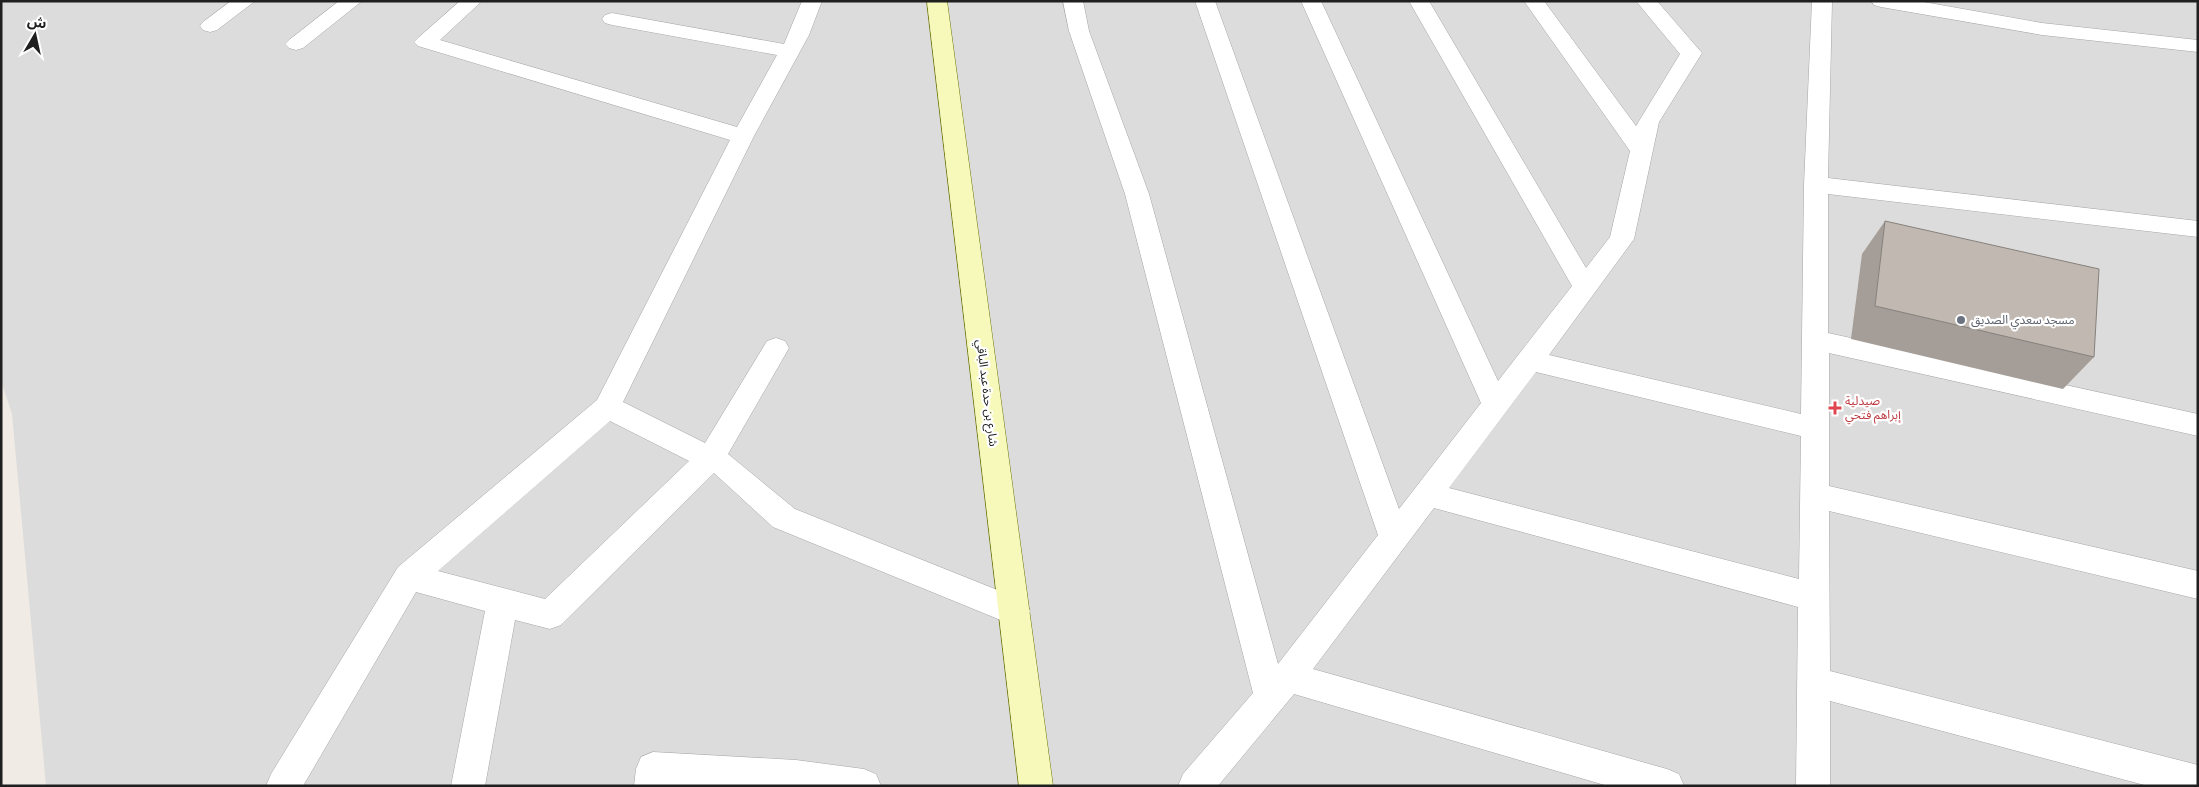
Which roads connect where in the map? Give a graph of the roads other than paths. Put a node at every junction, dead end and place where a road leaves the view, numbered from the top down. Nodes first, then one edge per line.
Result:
1 (244, 1) edge
2 (352, 1) edge
3 (472, 1) edge
4 (812, 1) edge
5 (937, 1) edge
6 (1073, 1) edge
7 (1206, 1) edge
8 (1311, 1) edge
9 (1419, 1) edge
10 (1534, 1) edge
11 (1646, 1) edge
12 (1822, 1) edge
13 (1880, 1) edge
14 (612, 19) dead end
15 (210, 26) dead end
16 (296, 44) dead end
17 (2198, 46) edge
18 (790, 51) junction
19 (743, 136) junction
20 (1642, 151) junction
21 (1816, 185) junction
22 (2198, 229) edge
23 (1585, 287) junction
24 (1815, 340) junction
25 (776, 348) dead end
26 (1528, 360) junction
27 (1495, 404) junction
28 (606, 407) junction
29 (2198, 425) edge
30 (1814, 428) junction
31 (711, 458) junction
32 (1427, 494) junction
33 (1814, 496) junction
34 (1394, 537) junction
35 (409, 577) junction
36 (2198, 585) edge
37 (1814, 597) junction
38 (503, 602) junction
39 (1014, 611) junction
40 (1814, 682) junction
41 (1280, 688) junction
42 (797, 781) edge
43 (2198, 782) edge
44 (283, 786) edge
45 (468, 786) edge
46 (651, 786) edge
47 (864, 786) edge
48 (1036, 786) edge
49 (1195, 786) edge
50 (1667, 786) edge
51 (1813, 786) edge

1 - 15 street
2 - 16 street
3 - 19 street
4 - 18 street
5 - 39 street, شارع بن حدة عبد الباقي
6 - 41 street
7 - 34 street
8 - 27 street
9 - 23 street
10 - 20 street
11 - 20 street
12 - 21 street
13 - 17 street
14 - 18 street
18 - 19 street
19 - 28 street
20 - 23 street
21 - 22 street
21 - 24 street
23 - 26 street
24 - 29 street
24 - 30 street
25 - 31 street
26 - 27 street
26 - 30 street
27 - 32 street
28 - 31 street
28 - 35 street
30 - 33 street
31 - 38 street
31 - 39 street
32 - 34 street
32 - 37 street
33 - 36 street
33 - 37 street
34 - 41 street
35 - 38 street
35 - 44 street
37 - 40 street
38 - 45 street
39 - 48 street, شارع بن حدة عبد الباقي
40 - 43 street
40 - 51 street
41 - 49 street
41 - 50 street
42 - 46 street
42 - 47 street

